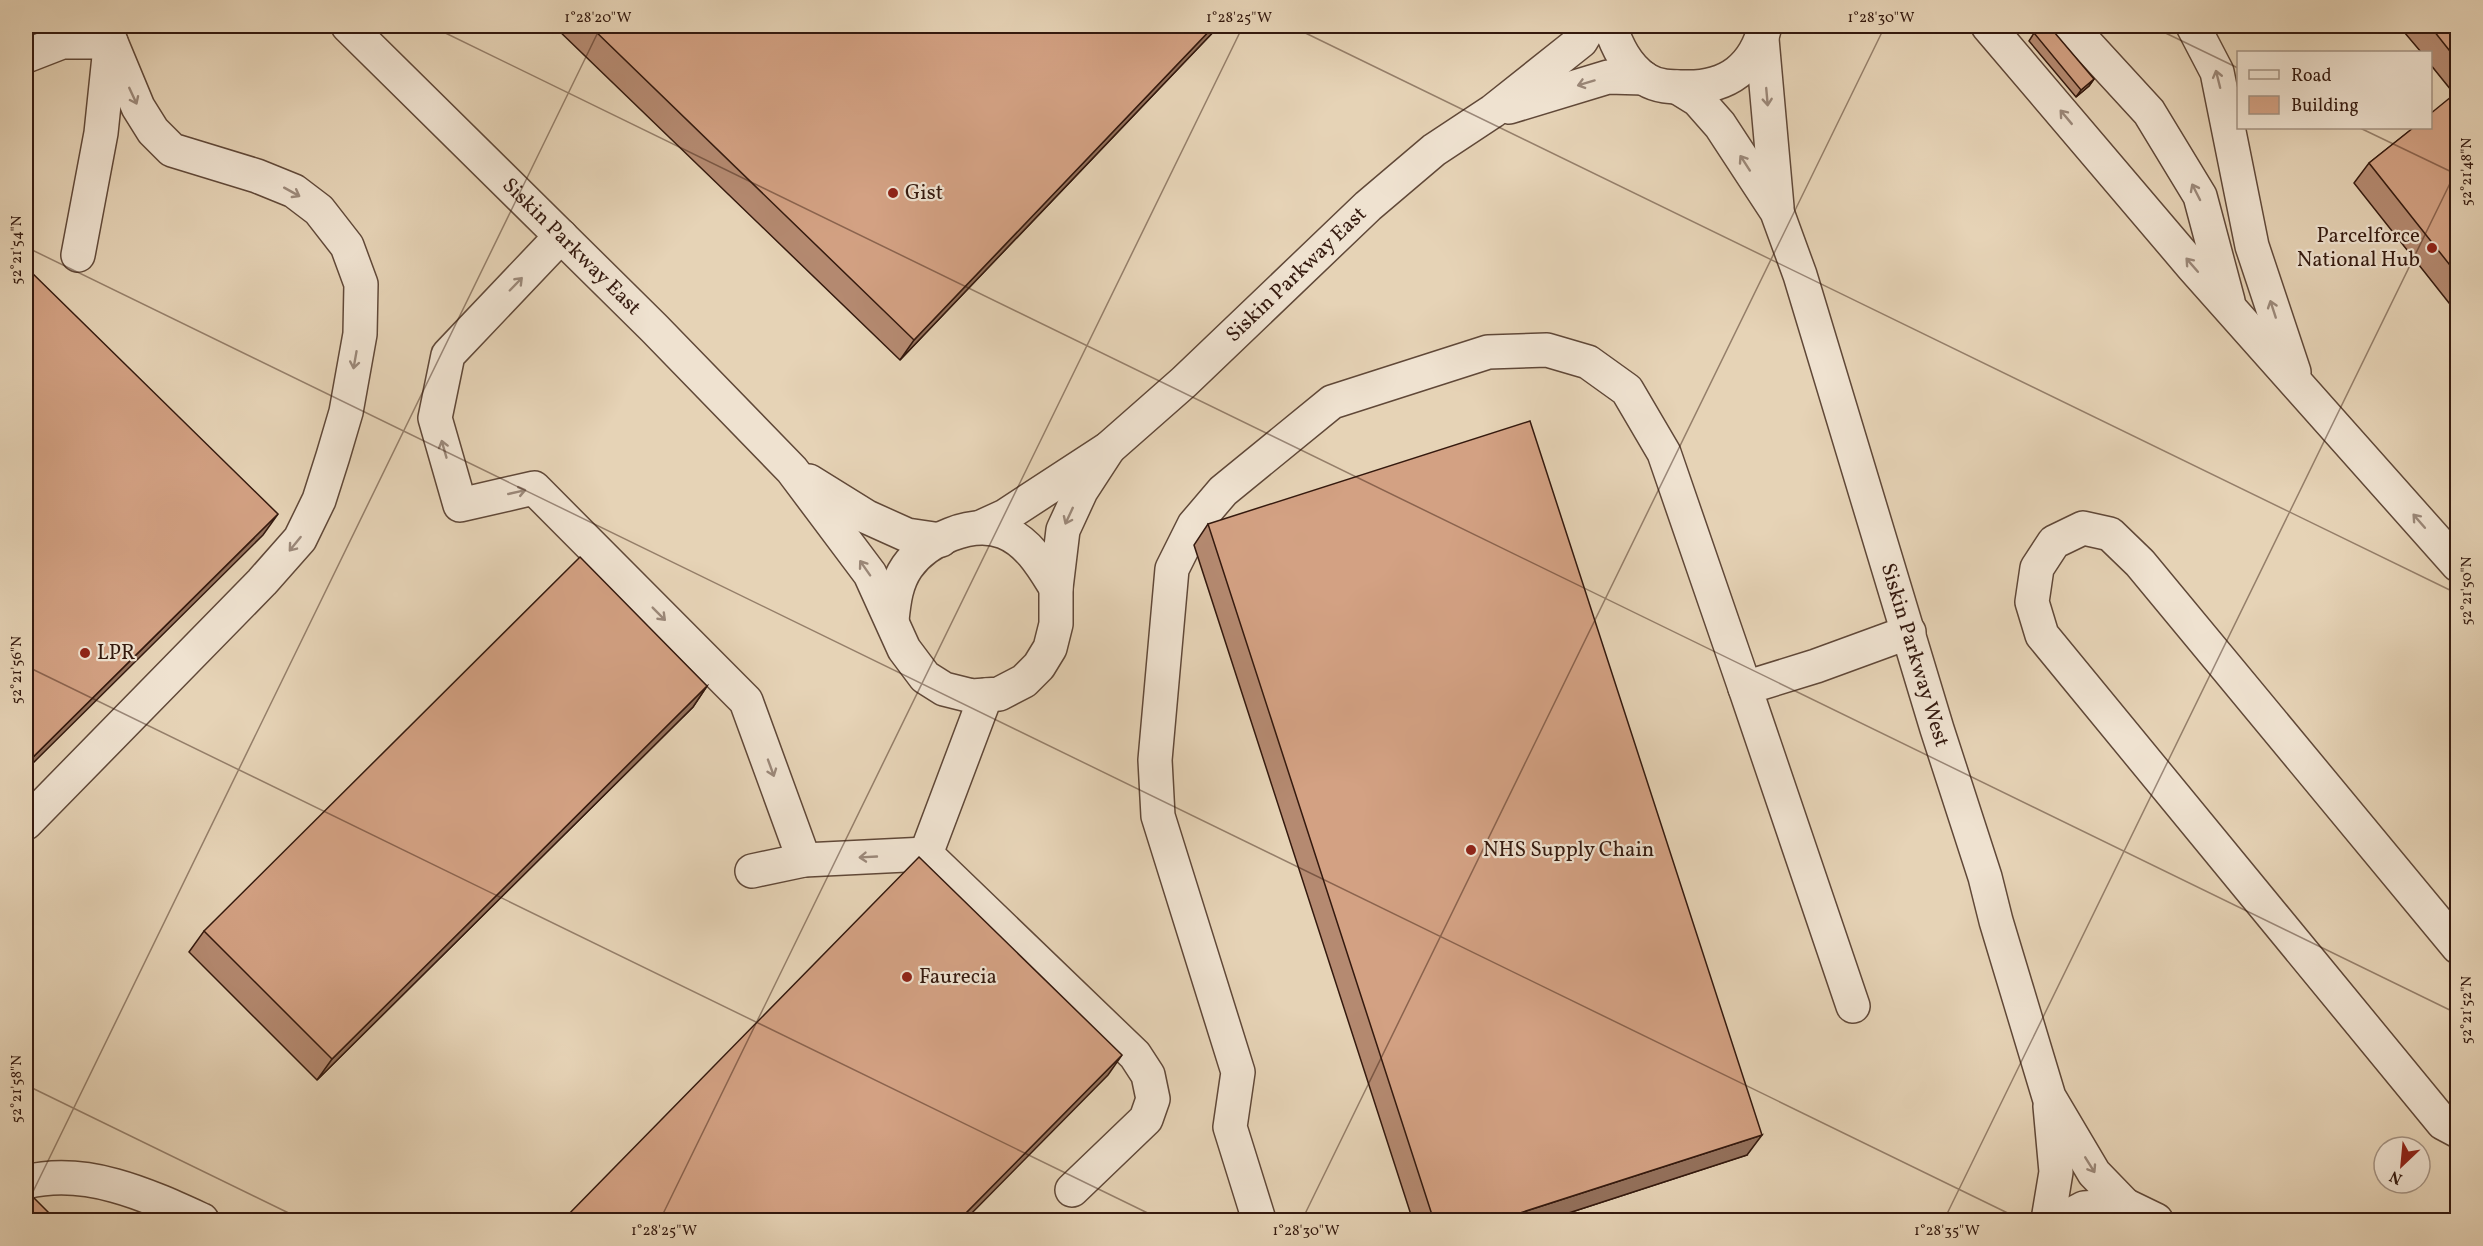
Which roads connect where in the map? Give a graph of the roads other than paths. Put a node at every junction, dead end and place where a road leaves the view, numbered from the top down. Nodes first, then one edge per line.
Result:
1 (348, 26) edge
2 (1590, 26) edge
3 (1610, 26) edge
4 (1988, 26) edge
5 (2070, 26) edge
6 (2193, 26) edge
7 (1764, 32) edge
8 (117, 34) edge
9 (26, 56) edge
10 (1644, 78) junction
11 (1677, 87) junction
12 (1493, 111) junction
13 (1778, 212) junction
14 (561, 236) junction
15 (78, 255) dead end
16 (2230, 309) junction
17 (2298, 385) junction
18 (1110, 448) junction
19 (792, 470) junction
20 (981, 527) junction
21 (941, 540) junction
22 (2457, 565) edge
23 (1056, 588) junction
24 (892, 620) junction
25 (1909, 632) junction
26 (1745, 688) junction
27 (986, 695) junction
28 (26, 823) edge
29 (926, 854) junction
30 (804, 860) junction
31 (752, 871) dead end
32 (2457, 947) edge
33 (1853, 1006) dead end
34 (2049, 1097) junction
35 (2457, 1131) edge
36 (26, 1182) edge
37 (1072, 1190) dead end
38 (2125, 1205) junction
39 (202, 1221) edge
40 (1259, 1221) edge
41 (2048, 1221) edge
42 (2061, 1221) edge
43 (2156, 1221) edge

1 - 14 street, Siskin Parkway East
2 - 12 street, Siskin Parkway East
3 - 10 street
16 -> 4 street
16 -> 5 street
17 -> 6 street
7 - 11 street
7 -> 13 street, Siskin Parkway West
8 - 9 street
8 - 15 street
8 -> 28 street
10 - 11 street, Siskin Parkway East
10 -> 12 street, Siskin Parkway East
13 -> 11 street, Siskin Parkway West
12 - 18 street, Siskin Parkway East
13 - 25 street, Siskin Parkway West
14 - 19 street, Siskin Parkway East
14 - 30 street
16 - 17 street
22 -> 17 street
18 - 20 street, Siskin Parkway East
18 -> 23 street, Siskin Parkway East
19 - 21 street, Siskin Parkway East
24 -> 19 street, Siskin Parkway East
20 - 21 street
20 - 23 street
21 - 24 street
23 - 27 street
24 - 27 street
25 - 26 street
25 - 34 street, Siskin Parkway West
26 - 33 street
26 - 40 street
27 - 29 street
29 -> 30 street
29 - 37 street
30 - 31 street
32 - 35 street
34 -> 38 street, Siskin Parkway West
34 - 41 street, Siskin Parkway West
36 - 39 street
38 - 42 street
38 - 43 street

